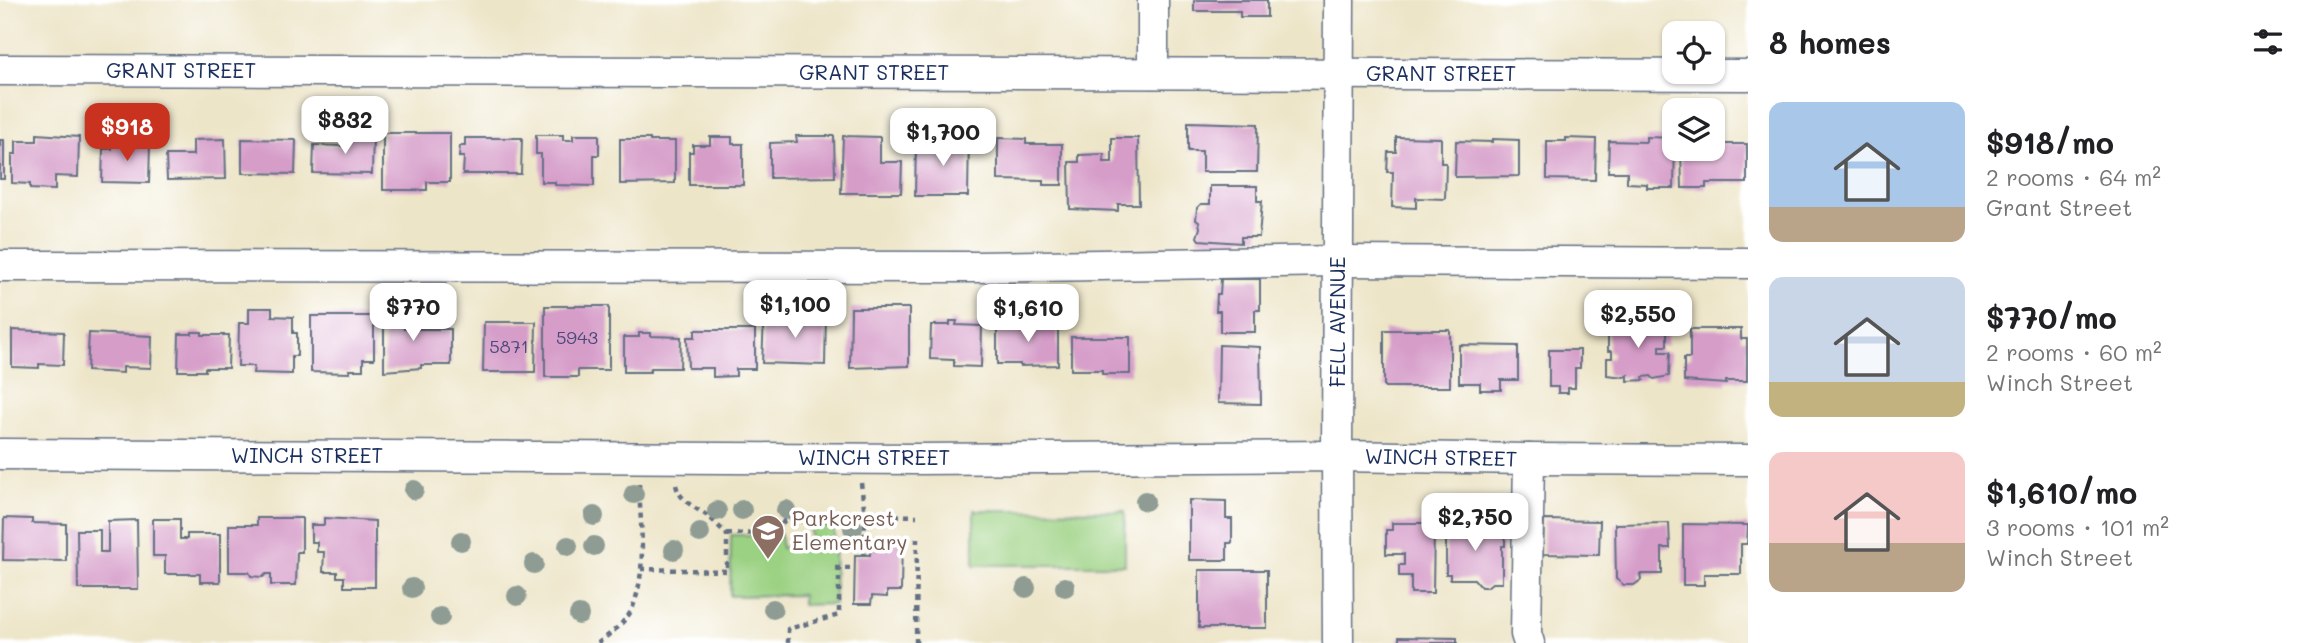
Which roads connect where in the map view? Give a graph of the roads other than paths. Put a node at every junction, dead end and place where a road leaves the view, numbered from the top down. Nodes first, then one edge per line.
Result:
1 (1153, 0) edge
2 (1339, 0) edge
3 (0, 70) edge
4 (1153, 74) junction
5 (1339, 74) junction
6 (1748, 75) edge
7 (1339, 261) junction
8 (1748, 262) edge
9 (0, 266) edge
10 (0, 454) edge
11 (1337, 456) junction
12 (1529, 459) junction
13 (1748, 460) edge
14 (1338, 643) edge
15 (1529, 643) edge

1 - 4 street
2 - 5 street, FELL AVENUE
3 - 4 street, GRANT STREET
4 - 5 street, GRANT STREET
5 - 6 street, GRANT STREET
5 - 7 street, FELL AVENUE
7 - 8 street
7 - 9 street
7 - 11 street, FELL AVENUE
10 - 11 street, WINCH STREET
11 - 12 street, WINCH STREET
11 - 14 street, FELL AVENUE
12 - 13 street, WINCH STREET
12 - 15 street

